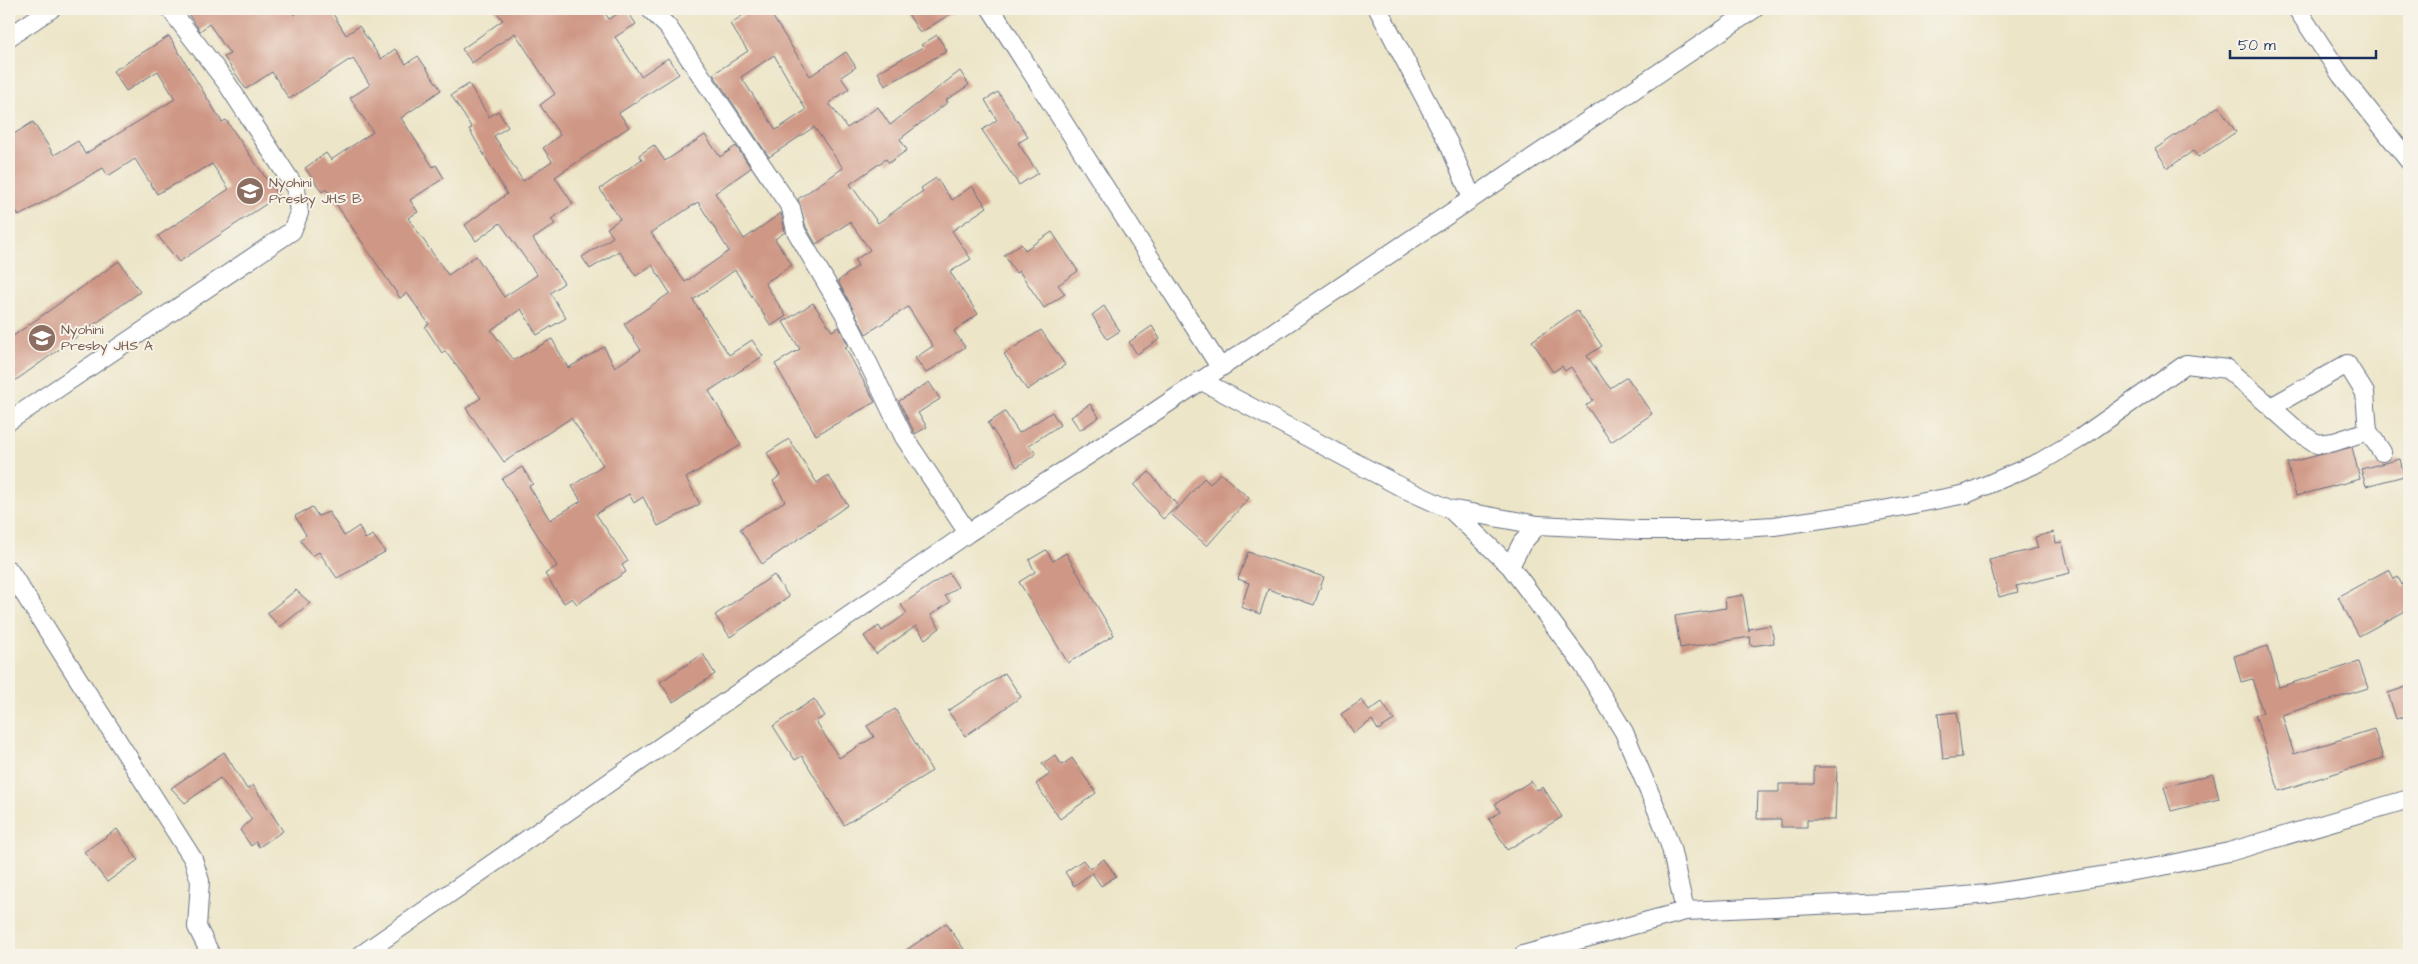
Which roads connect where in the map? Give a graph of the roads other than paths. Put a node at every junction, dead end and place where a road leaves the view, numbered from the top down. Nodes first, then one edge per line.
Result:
1 (50, 9) edge
2 (170, 9) edge
3 (650, 9) edge
4 (991, 9) edge
5 (1378, 9) edge
6 (1754, 9) edge
7 (2297, 9) edge
8 (9, 37) edge
9 (2409, 161) edge
10 (1472, 198) junction
11 (1220, 367) junction
12 (1200, 380) junction
13 (2271, 407) junction
14 (9, 421) edge
15 (2368, 430) junction
16 (2382, 452) dead end
17 (1449, 508) junction
18 (1538, 525) junction
19 (968, 533) junction
20 (1510, 566) junction
21 (9, 570) edge
22 (2409, 799) edge
23 (1685, 911) junction
24 (211, 955) edge
25 (362, 955) edge
26 (1523, 955) edge

1 - 8 street
2 - 14 street
3 - 19 street
4 - 11 street
5 - 10 street
6 - 10 street
7 - 9 street
10 - 11 street
11 - 12 street
12 - 17 street
12 - 19 street
13 - 15 street
13 - 15 street
13 - 18 street
15 - 16 street
17 - 18 street
17 - 20 street
18 - 20 street
19 - 25 street
20 - 23 street
21 - 24 street
22 - 23 street
23 - 26 street

